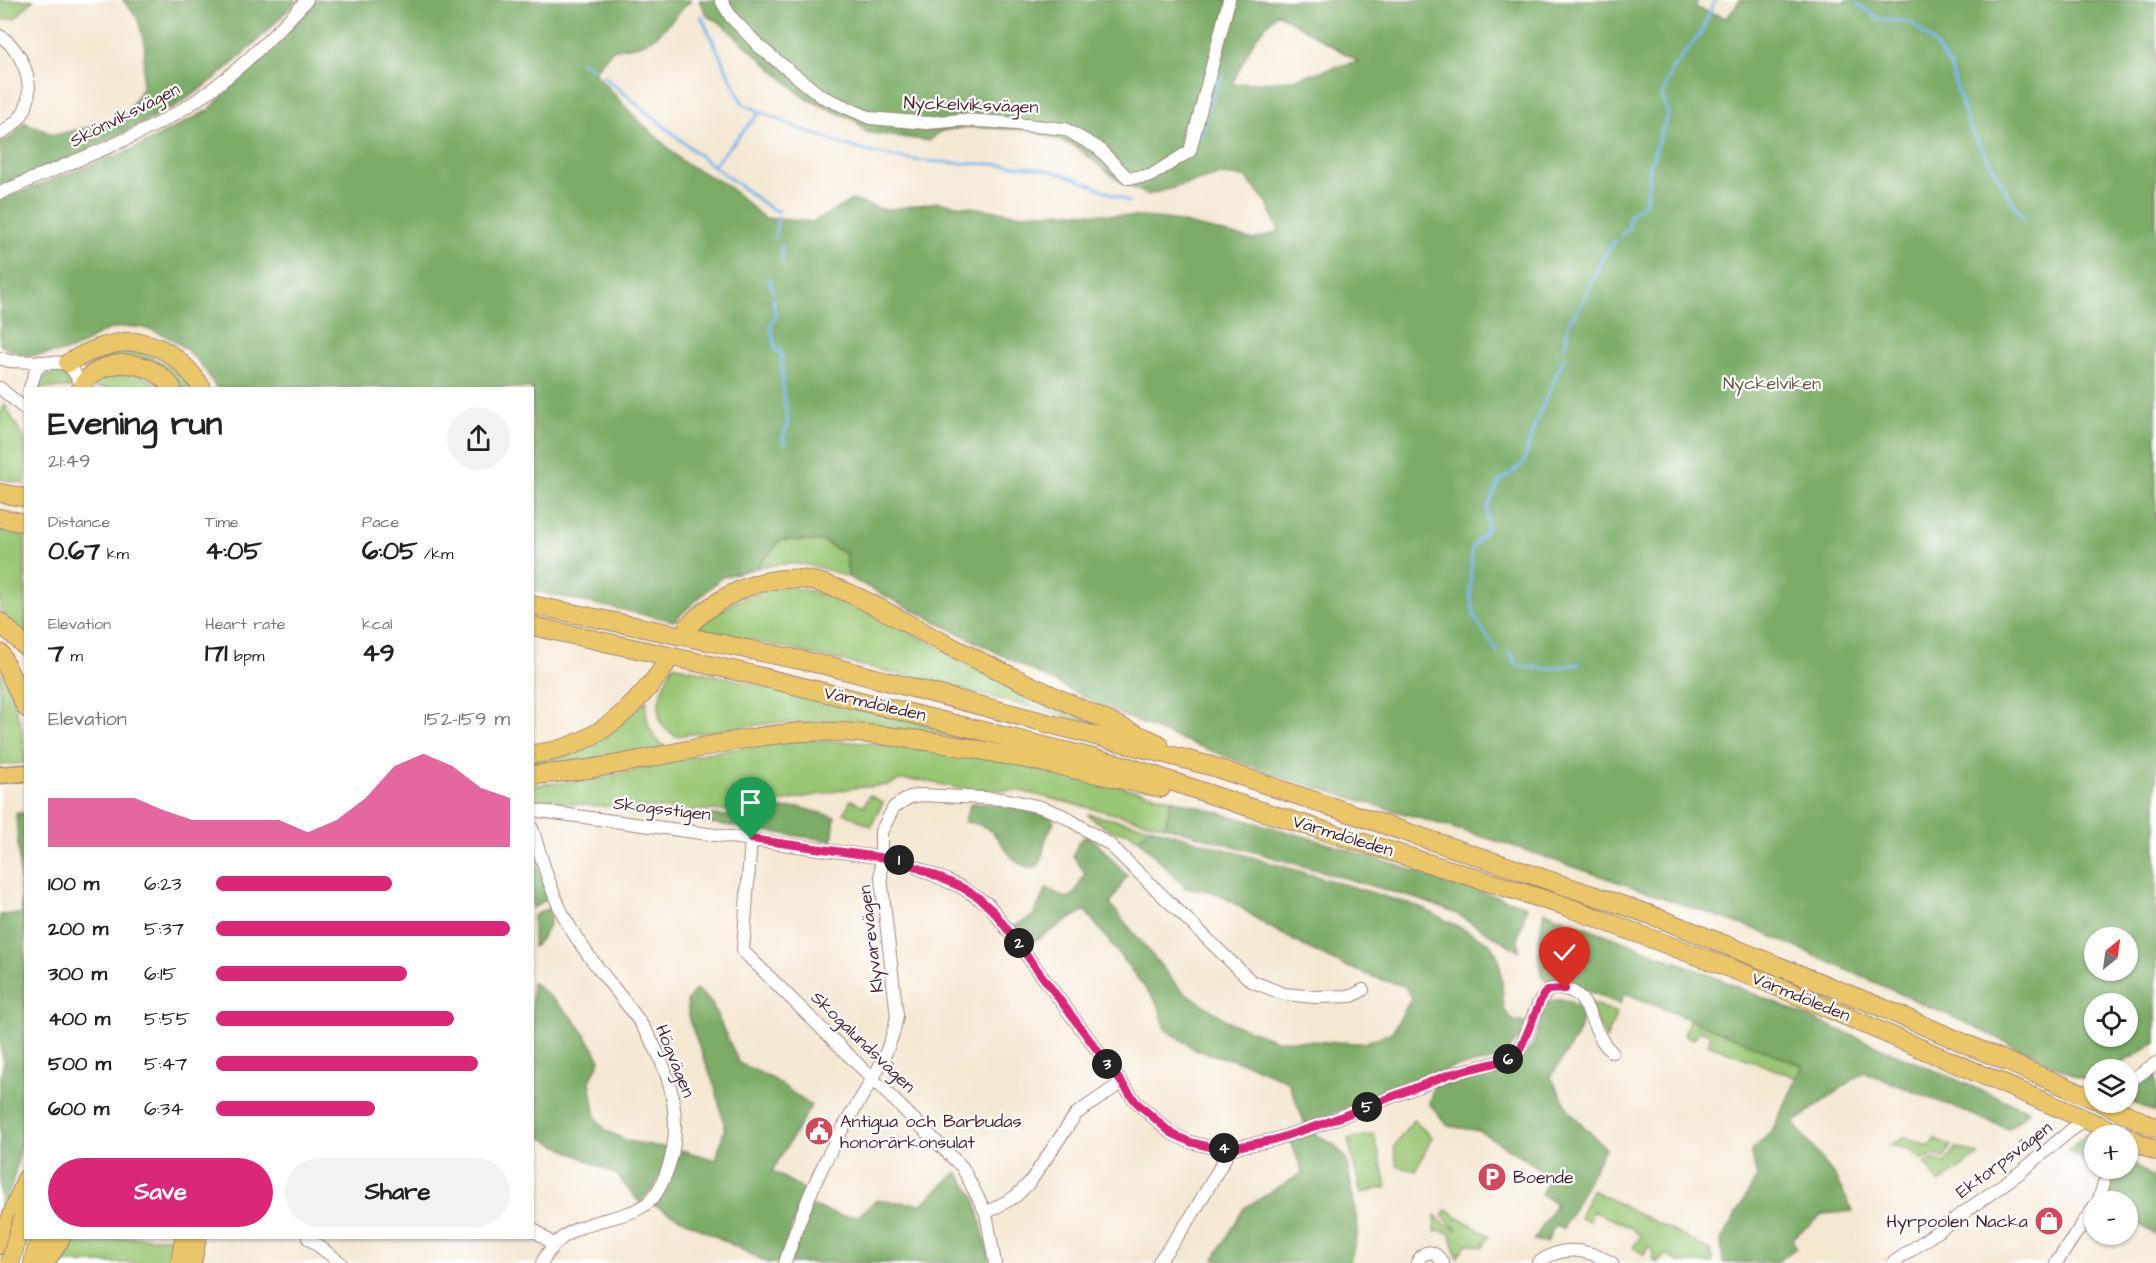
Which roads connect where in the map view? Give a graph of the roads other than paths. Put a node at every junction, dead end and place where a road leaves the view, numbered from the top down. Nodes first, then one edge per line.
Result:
1 (306, 0) edge
2 (721, 0) edge
3 (1229, 0) edge
4 (0, 36) edge
5 (0, 134) edge
6 (0, 193) edge
7 (0, 358) edge
8 (43, 363) junction
9 (68, 363) junction
10 (30, 387) edge
11 (80, 387) edge
12 (81, 387) edge
13 (171, 387) edge
14 (201, 387) edge
15 (0, 388) edge
16 (24, 408) edge
17 (0, 518) edge
18 (24, 523) edge
19 (534, 605) edge
20 (0, 622) edge
21 (534, 626) edge
22 (688, 627) dead end
23 (24, 645) edge
24 (0, 653) edge
25 (666, 663) dead end
26 (24, 704) edge
27 (534, 754) edge
28 (1210, 766) junction
29 (24, 773) edge
30 (0, 775) edge
31 (534, 775) edge
32 (24, 781) edge
33 (0, 782) edge
34 (1236, 803) junction
35 (534, 810) edge
36 (534, 834) edge
37 (751, 839) junction
38 (880, 857) junction
39 (1363, 990) dead end
40 (1612, 1052) dead end
41 (2156, 1063) edge
42 (2138, 1075) edge
43 (875, 1079) junction
44 (1121, 1083) junction
45 (2084, 1096) edge
46 (2124, 1113) edge
47 (2077, 1125) dead end
48 (2100, 1125) edge
49 (2156, 1128) edge
50 (2138, 1142) edge
51 (1231, 1148) junction
52 (2156, 1150) edge
53 (2104, 1183) dead end
54 (2101, 1191) edge
55 (24, 1192) edge
56 (21, 1211) edge
57 (986, 1213) junction
58 (2084, 1222) edge
59 (534, 1230) edge
60 (40, 1239) edge
61 (60, 1239) edge
62 (183, 1239) edge
63 (197, 1239) edge
64 (309, 1239) edge
65 (552, 1244) junction
66 (0, 1245) edge
67 (0, 1251) edge
68 (10, 1263) edge
69 (23, 1263) edge
70 (33, 1263) edge
71 (45, 1263) edge
72 (180, 1263) edge
73 (192, 1263) edge
74 (341, 1263) edge
75 (542, 1263) edge
76 (785, 1263) edge
77 (995, 1263) edge
78 (1158, 1263) edge
79 (1417, 1263) edge
80 (1443, 1263) edge
81 (1538, 1263) edge
82 (1612, 1263) edge
83 (1893, 1263) edge
84 (2056, 1263) edge

1 - 6 street, Skönviksvägen
2 - 3 street, Nyckelviksvägen
4 - 5 street
7 - 8 street
8 - 9 street
8 - 10 street
9 - 11 street
9 - 14 highway
12 - 13 highway
15 - 16 street
17 - 18 highway
19 - 28 highway, Värmdöleden
20 - 23 highway
21 - 34 highway, Värmdöleden
22 - 28 highway
24 - 26 highway
25 - 27 highway
28 - 45 highway, Värmdöleden
29 - 30 main road
31 - 34 highway
32 - 33 main road
34 - 48 highway, Värmdöleden
35 - 37 street, Skogsstigen
36 - 65 street, Högvägen
37 - 38 street, Skogsstigen
37 - 43 street, Skogalundsvägen
38 - 39 street, Klyvarevägen
38 - 43 street, Klyvarevägen
38 - 44 street, Skogsstigen
40 - 51 street, Skogsstigen
41 - 42 street
43 - 57 street, Skogalundsvägen
43 - 76 street, Klyvarevägen
44 - 51 street, Skogsstigen
44 - 57 street
46 - 49 highway
47 - 83 street, Ektorpsvägen
50 - 52 highway, Värmdöleden
51 - 78 street
53 - 54 street
55 - 56 highway
56 - 66 highway
56 - 68 highway, bridge
57 - 77 street, Skogalundsvägen
58 - 84 street
59 - 65 street
60 - 70 highway
61 - 71 highway
62 - 72 highway
63 - 73 highway
64 - 74 street
65 - 75 street, Högvägen
67 - 69 main road
79 - 80 street
81 - 82 street

